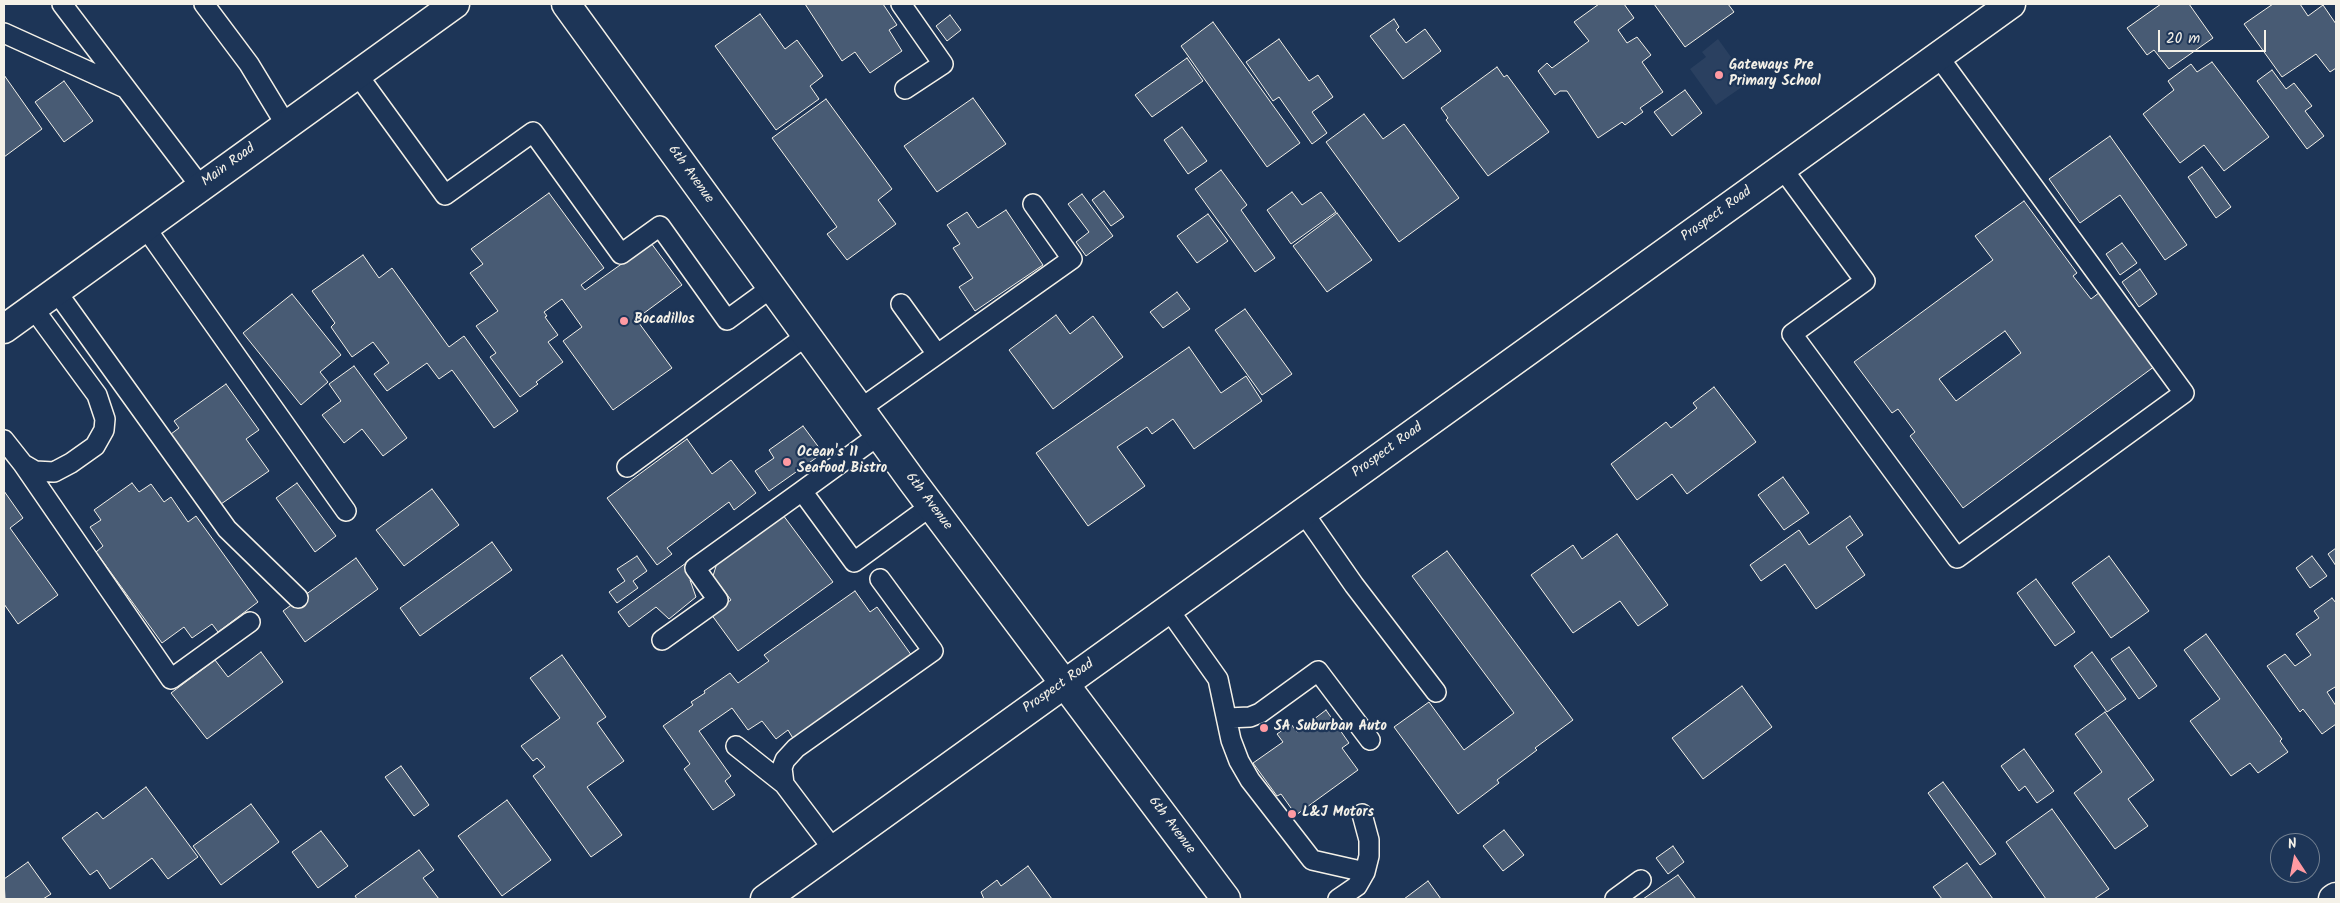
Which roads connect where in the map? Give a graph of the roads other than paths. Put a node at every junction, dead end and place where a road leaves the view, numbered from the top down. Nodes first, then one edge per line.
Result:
1 (62, 4) edge
2 (204, 4) edge
3 (455, 4) edge
4 (566, 4) edge
5 (901, 4) edge
6 (2011, 4) edge
7 (4, 33) edge
8 (1938, 56) junction
9 (357, 74) junction
10 (127, 88) junction
11 (905, 90) dead end
12 (286, 125) junction
13 (1782, 168) junction
14 (201, 187) junction
15 (1033, 204) dead end
16 (145, 227) junction
17 (771, 288) junction
18 (56, 291) junction
19 (901, 304) dead end
20 (33, 308) junction
21 (4, 329) edge
22 (806, 336) junction
23 (937, 354) junction
24 (860, 409) junction
25 (878, 435) junction
26 (4, 440) edge
27 (23, 464) junction
28 (627, 467) dead end
29 (802, 490) junction
30 (931, 506) junction
31 (346, 511) dead end
32 (1303, 512) junction
33 (880, 579) dead end
34 (298, 598) dead end
35 (1168, 610) junction
36 (250, 622) dead end
37 (662, 640) dead end
38 (1064, 683) junction
39 (1436, 692) dead end
40 (1227, 718) junction
41 (1370, 740) dead end
42 (736, 746) dead end
43 (784, 784) junction
44 (1362, 814) dead end
45 (833, 849) junction
46 (1365, 872) junction
47 (1641, 880) dead end
48 (2336, 897) edge
49 (765, 899) edge
50 (1226, 899) edge
51 (1338, 899) edge
52 (1615, 899) edge
53 (2333, 899) edge

1 - 10 lane
2 - 12 lane
3 - 9 street, Main Road
4 - 17 street, 6th Avenue
5 - 11 lane
6 - 8 street, Prospect Road
7 - 10 lane
8 - 13 street, Prospect Road
8 - 13 lane
9 - 12 street, Main Road
9 - 17 lane
10 - 14 lane
12 - 14 street, Main Road
13 - 32 street, Prospect Road
14 - 16 street, Main Road
15 - 23 lane
16 - 18 street, Main Road
16 - 31 lane
17 - 22 street, 6th Avenue
18 - 20 street, Main Road
18 - 34 lane
19 - 23 lane
20 - 21 street, Main Road
20 - 27 lane
22 - 24 street, 6th Avenue
22 - 28 lane
23 - 24 lane
24 - 25 street, 6th Avenue
25 - 29 lane
25 - 30 street, 6th Avenue
26 - 27 lane
27 - 36 lane
29 - 30 lane
29 - 37 lane
30 - 38 street, 6th Avenue
32 - 35 street, Prospect Road
32 - 39 lane
33 - 43 lane
35 - 38 street, Prospect Road
35 - 40 lane
38 - 45 street, Prospect Road
38 - 50 street, 6th Avenue
40 - 41 lane
40 - 46 lane
42 - 43 lane
43 - 45 lane
44 - 46 lane
45 - 49 street, Prospect Road
46 - 51 lane
47 - 52 lane
48 - 53 street

